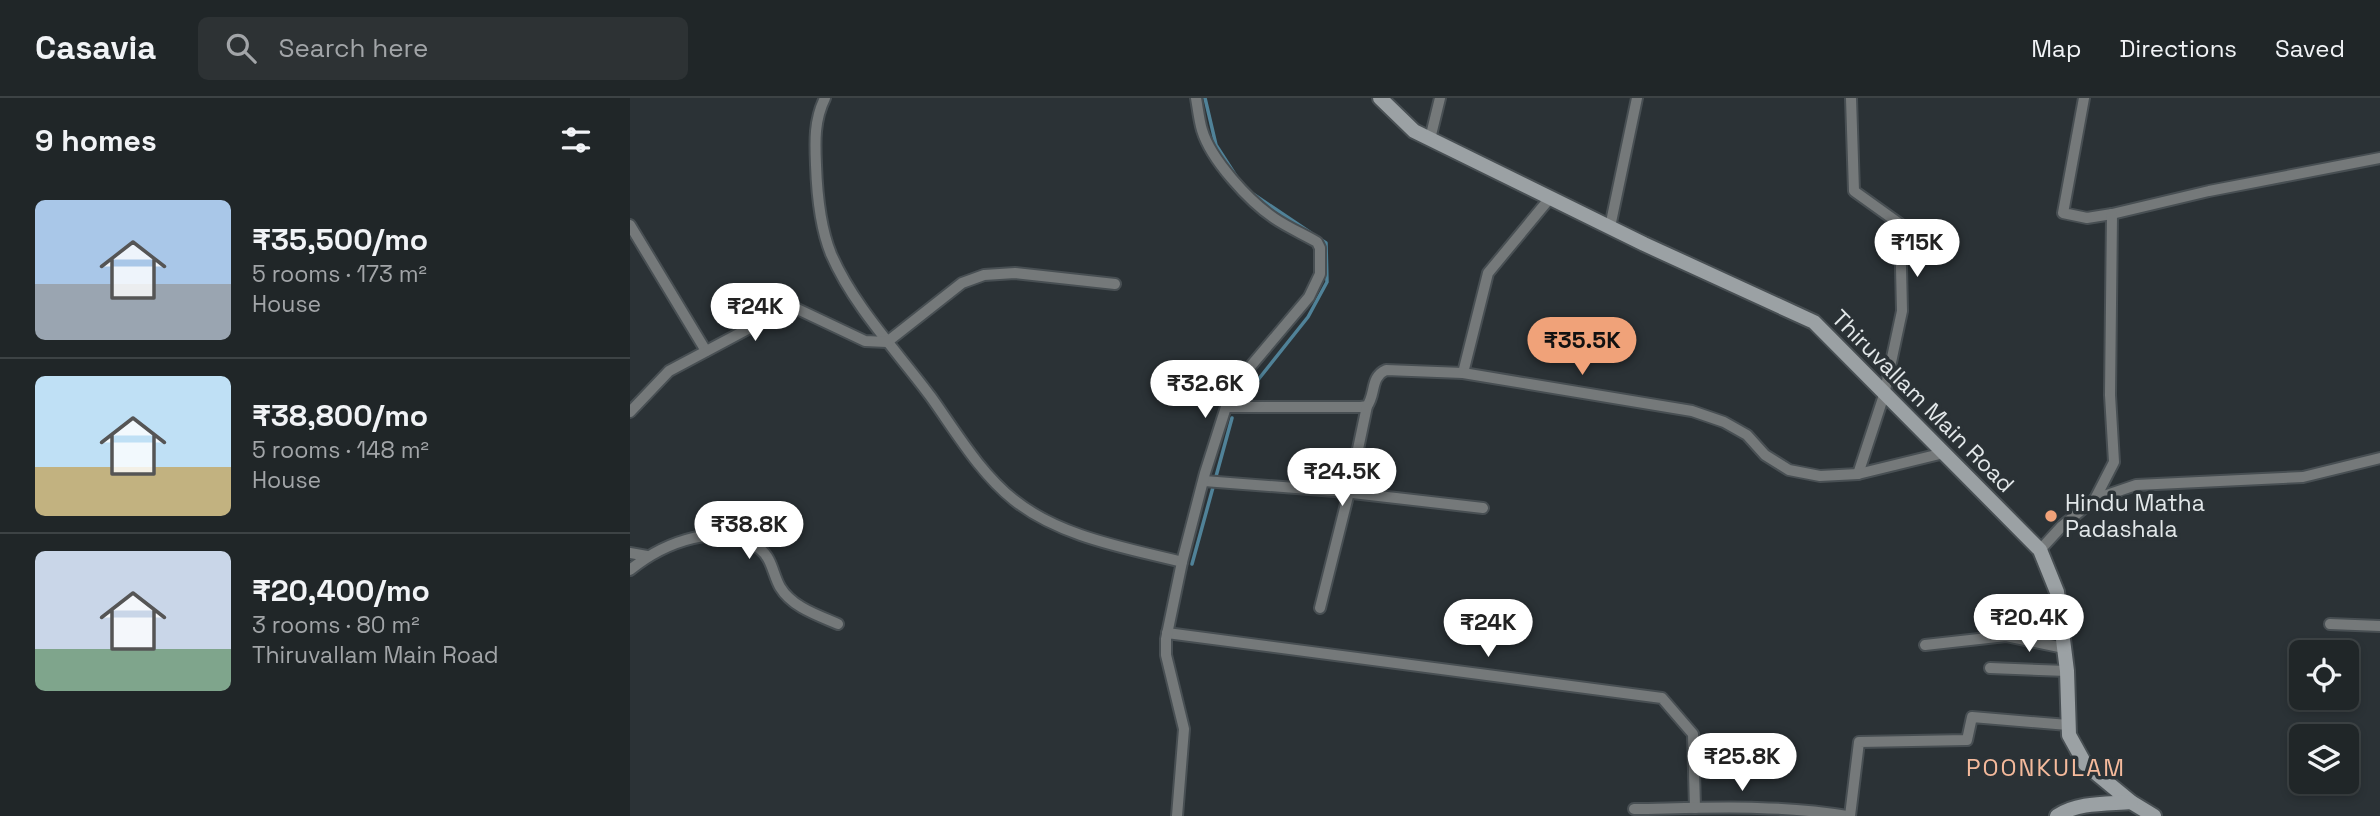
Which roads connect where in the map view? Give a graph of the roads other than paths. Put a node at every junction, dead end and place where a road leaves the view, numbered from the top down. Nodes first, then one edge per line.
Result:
1 (825, 98) edge
2 (1196, 98) edge
3 (1380, 98) edge
4 (1440, 98) edge
5 (1637, 98) edge
6 (1852, 98) edge
7 (2084, 98) edge
8 (1430, 139) junction
9 (2380, 158) edge
10 (1550, 198) junction
11 (2112, 214) junction
12 (630, 225) edge
13 (1610, 227) junction
14 (1115, 284) dead end
15 (887, 342) junction
16 (706, 351) junction
17 (1463, 373) junction
18 (1884, 395) junction
19 (1367, 406) junction
20 (1226, 407) junction
21 (630, 412) edge
22 (1944, 453) junction
23 (2380, 458) edge
24 (1858, 474) junction
25 (1203, 481) junction
26 (1349, 492) junction
27 (2095, 499) junction
28 (1483, 508) dead end
29 (2040, 550) junction
30 (630, 553) edge
31 (647, 556) junction
32 (1182, 562) junction
33 (630, 570) edge
34 (1320, 608) dead end
35 (838, 624) dead end
36 (2330, 624) dead end
37 (2380, 626) edge
38 (1167, 633) junction
39 (1925, 645) dead end
40 (2064, 648) junction
41 (1990, 668) dead end
42 (2067, 671) junction
43 (2068, 725) junction
44 (2131, 802) junction
45 (1695, 808) junction
46 (1634, 809) dead end
47 (1709, 812) edge
48 (1177, 816) edge
49 (1848, 816) edge
50 (2057, 816) edge
51 (2154, 816) edge

1 - 15 street
2 - 20 street
3 - 8 street, Thiruvallam Main Road
4 - 8 street
5 - 13 street
6 - 18 street
7 - 11 street
8 - 10 street, Thiruvallam Main Road
9 - 11 street
10 - 13 street, Thiruvallam Main Road
10 - 17 street
11 - 27 street
12 - 16 street
13 - 18 street, Thiruvallam Main Road
14 - 15 street
15 - 16 street
15 - 32 street
16 - 21 street
17 - 19 street
17 - 24 street
18 - 22 street, Thiruvallam Main Road
18 - 24 street
19 - 20 street
19 - 26 street
20 - 25 street
22 - 24 street
22 - 29 street, Thiruvallam Main Road
23 - 27 street
25 - 26 street
25 - 32 street
26 - 28 street
26 - 34 street
27 - 29 street
29 - 40 street, Thiruvallam Main Road
30 - 31 street
31 - 33 street
31 - 35 street
32 - 38 street
36 - 37 street
38 - 45 street
38 - 48 street
39 - 40 street
40 - 42 street, Thiruvallam Main Road
41 - 42 street
42 - 43 street, Thiruvallam Main Road
43 - 44 street, Thiruvallam Main Road
43 - 49 street
44 - 50 street
44 - 51 street, Thiruvallam Main Road
45 - 46 street
45 - 47 street
47 - 49 street

